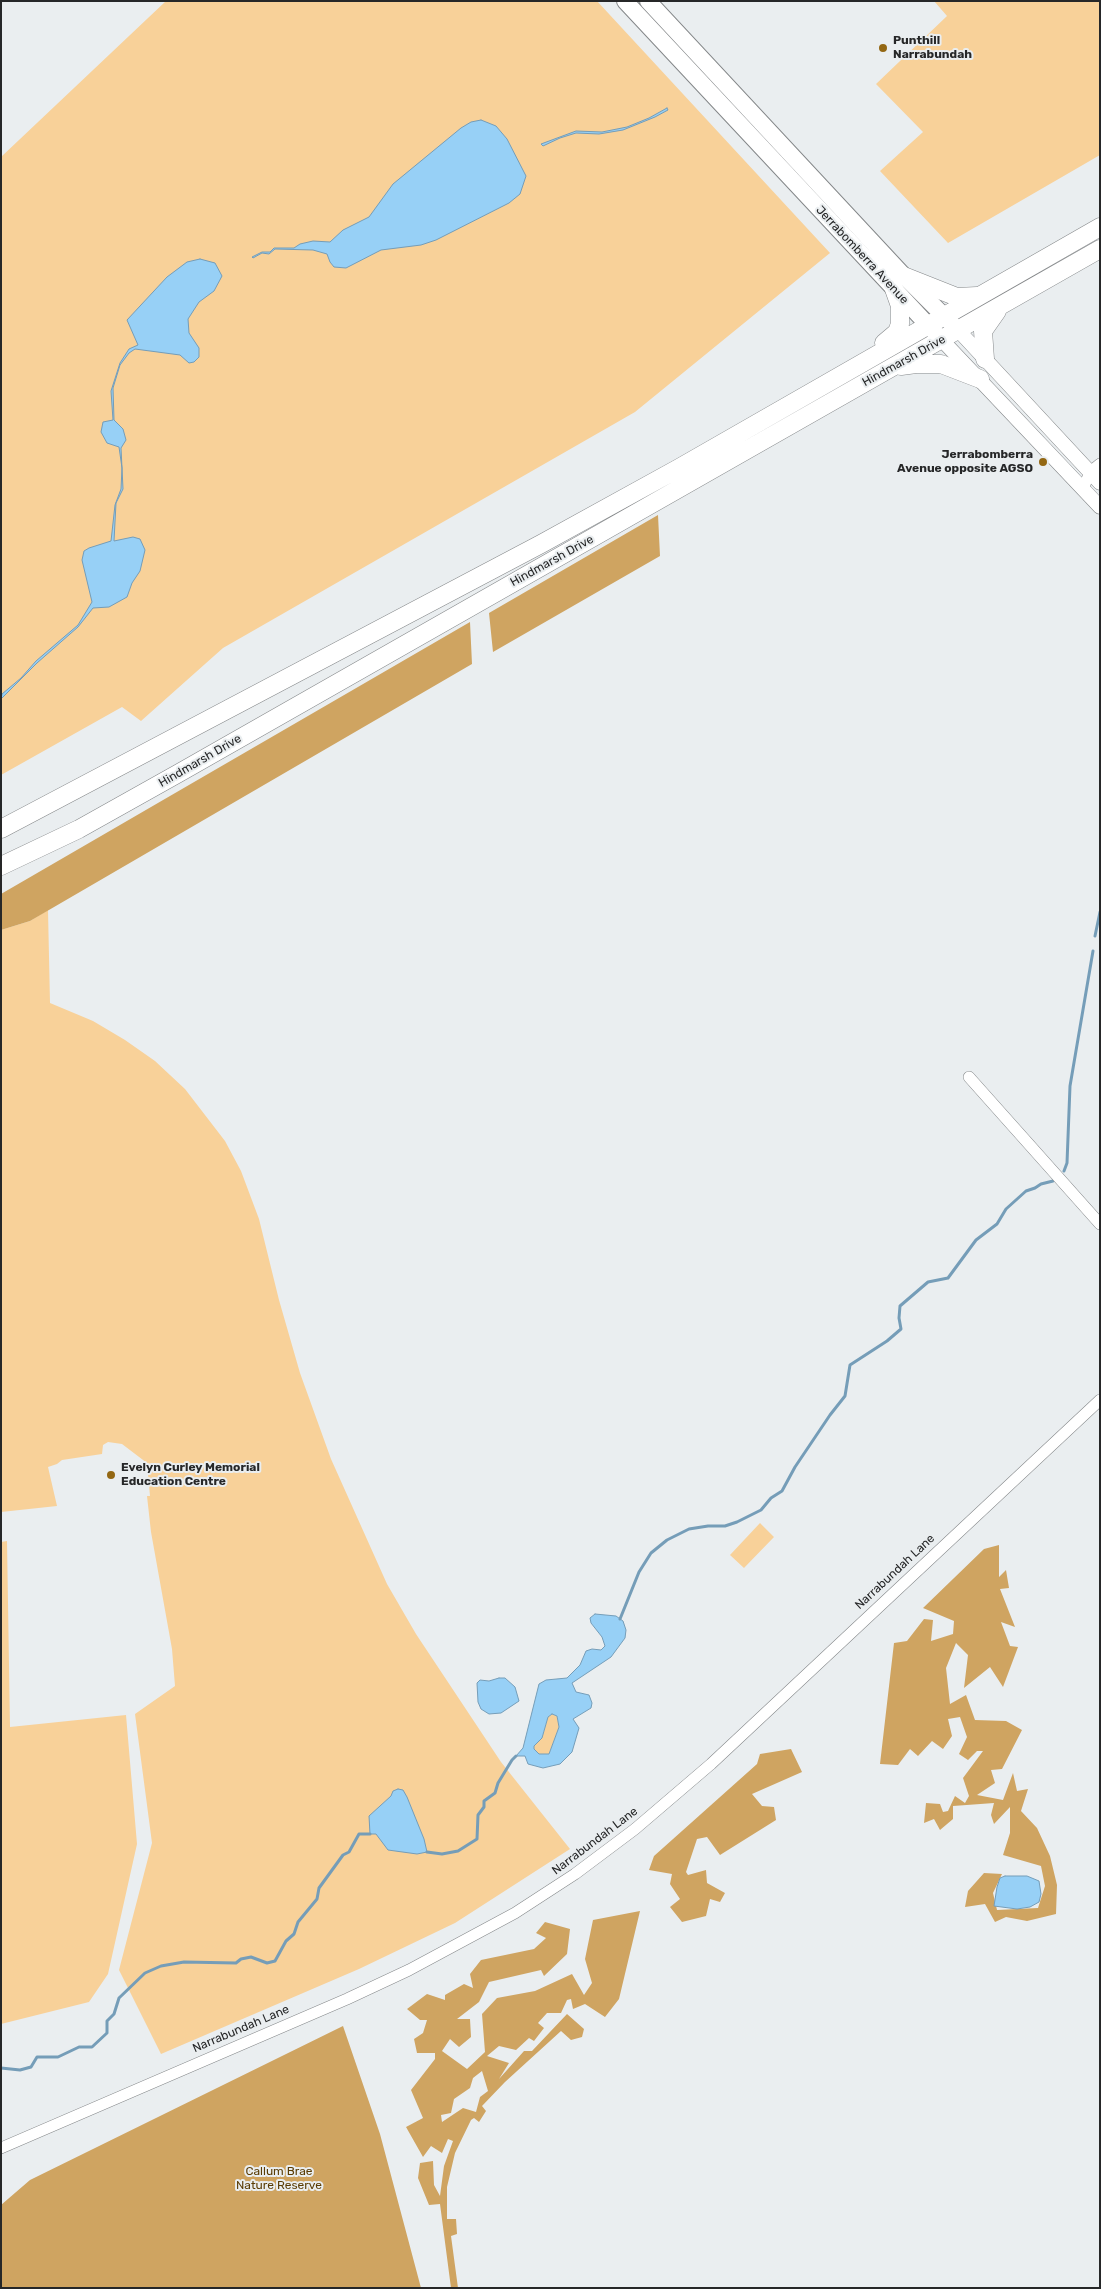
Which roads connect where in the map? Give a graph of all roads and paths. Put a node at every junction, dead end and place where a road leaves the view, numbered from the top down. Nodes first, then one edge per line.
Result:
1 (625, 1) edge
2 (648, 1) edge
3 (719, 100) junction
4 (742, 104) junction
5 (744, 128) junction
6 (1100, 227) edge
7 (1100, 249) edge
8 (899, 282) junction
9 (978, 296) junction
10 (1000, 306) junction
11 (944, 315) junction
12 (928, 325) junction
13 (958, 330) junction
14 (941, 340) junction
15 (985, 359) junction
16 (884, 371) junction
17 (835, 378) junction
18 (980, 378) junction
19 (1098, 476) edge
20 (1083, 489) junction
21 (1100, 507) edge
22 (468, 583) junction
23 (480, 602) junction
24 (1, 829) edge
25 (1, 866) edge
26 (969, 1077) dead end
27 (1100, 1224) edge
28 (1100, 1400) edge
29 (1, 2148) edge

1 - 3 main road, Jerrabomberra Avenue
2 - 4 main road, Jerrabomberra Avenue
3 - 4 main road
3 - 5 main road, Jerrabomberra Avenue
4 - 5 main road
4 - 8 main road, Jerrabomberra Avenue
5 - 8 main road, Jerrabomberra Avenue
6 - 9 main road, Hindmarsh Drive
7 - 10 main road, Hindmarsh Drive
8 - 9 main road
8 - 11 main road, Jerrabomberra Avenue
8 - 12 main road, Jerrabomberra Avenue
8 - 17 main road
9 - 11 main road, Hindmarsh Drive
10 - 13 main road, Hindmarsh Drive
10 - 15 main road
11 - 12 main road, Hindmarsh Drive
11 - 13 main road, Jerrabomberra Avenue
12 - 14 main road, Jerrabomberra Avenue
12 - 17 main road, Hindmarsh Drive
13 - 14 main road, Hindmarsh Drive
13 - 15 street, Jerrabomberra Avenue
14 - 16 main road, Hindmarsh Drive
14 - 18 street, Jerrabomberra Avenue
15 - 19 street, Jerrabomberra Avenue
16 - 18 main road
16 - 23 main road, Hindmarsh Drive
17 - 22 main road, Hindmarsh Drive
18 - 20 street, Jerrabomberra Avenue
19 - 20 street
20 - 21 street, Jerrabomberra Avenue
22 - 23 main road
22 - 24 main road, Hindmarsh Drive
23 - 25 main road, Hindmarsh Drive
26 - 27 street
28 - 29 street, Narrabundah Lane

